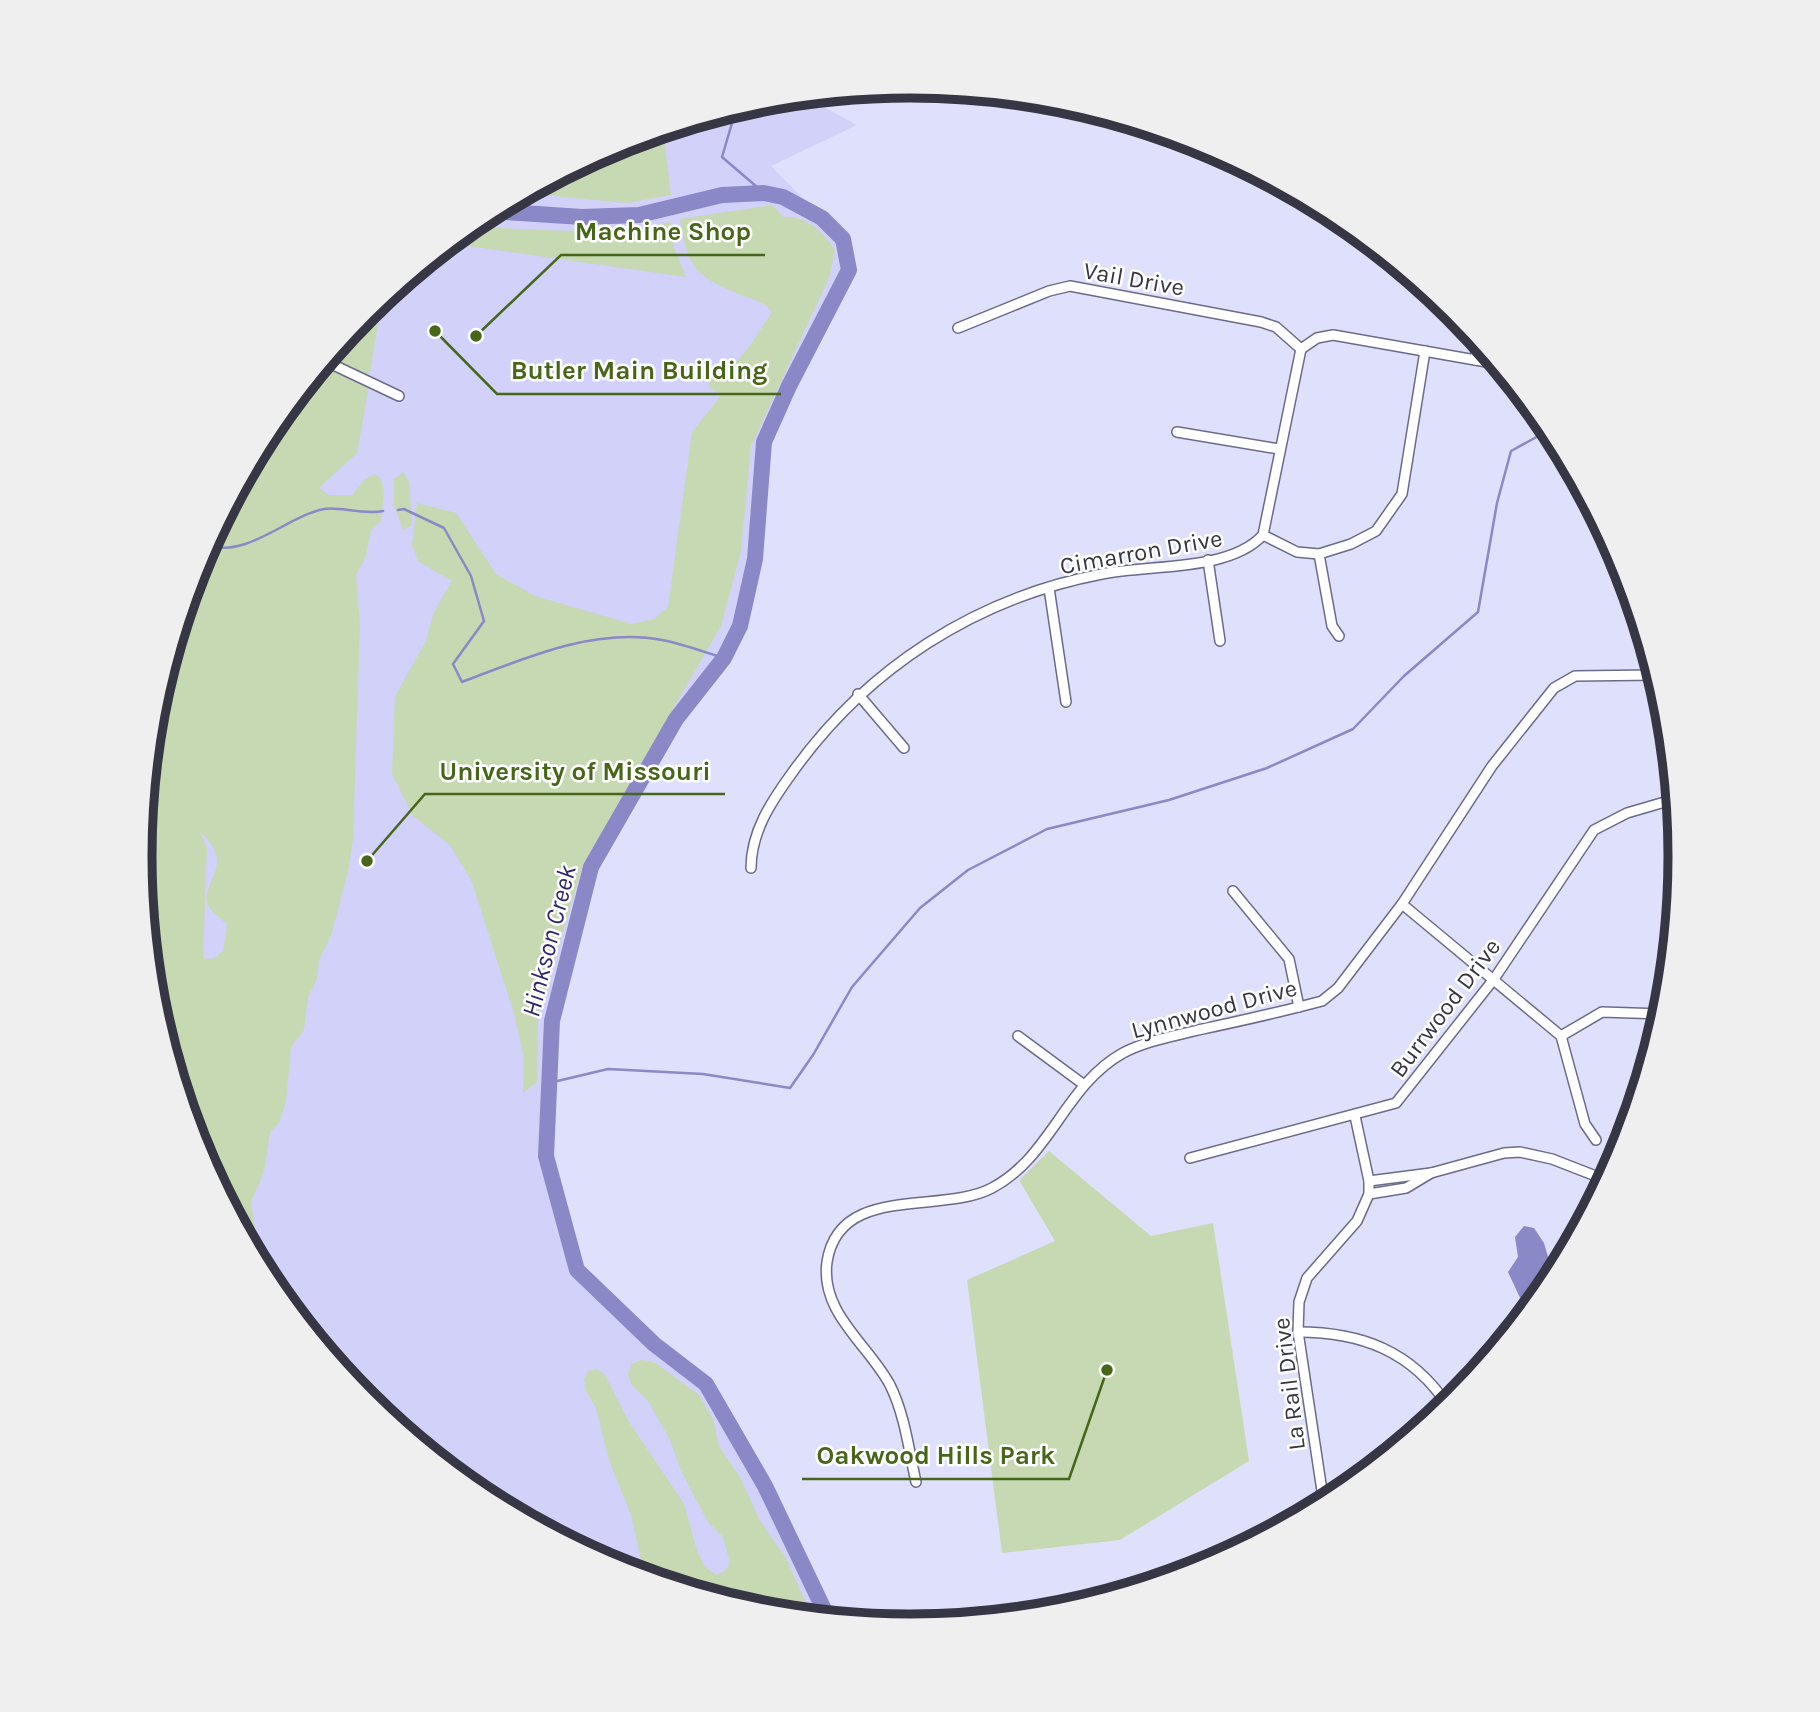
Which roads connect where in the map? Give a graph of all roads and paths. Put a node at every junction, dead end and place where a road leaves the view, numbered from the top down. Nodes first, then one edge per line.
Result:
1 (958, 328) dead end
2 (1301, 349) junction
3 (1425, 351) junction
4 (1476, 352) edge
5 (1475, 360) junction
6 (1484, 362) edge
7 (333, 365) edge
8 (399, 397) dead end
9 (1177, 432) dead end
10 (1279, 449) junction
11 (1263, 535) junction
12 (1319, 554) junction
13 (1208, 560) junction
14 (1049, 588) junction
15 (1339, 636) dead end
16 (1220, 641) dead end
17 (1645, 675) edge
18 (858, 694) junction
19 (1066, 702) dead end
20 (904, 748) dead end
21 (1666, 802) edge
22 (751, 868) dead end
23 (1233, 891) dead end
24 (1402, 904) junction
25 (1494, 979) junction
26 (1299, 1007) junction
27 (1651, 1014) edge
28 (1018, 1036) dead end
29 (1561, 1036) junction
30 (1083, 1084) junction
31 (1355, 1116) junction
32 (1596, 1140) dead end
33 (1190, 1158) dead end
34 (1431, 1173) junction
35 (1597, 1176) edge
36 (1369, 1181) junction
37 (1369, 1194) junction
38 (1298, 1332) junction
39 (1441, 1397) edge
40 (916, 1482) dead end
41 (1322, 1492) edge

1 - 2 street, Vail Drive
2 - 3 street
2 - 10 street
3 - 5 street
3 - 12 street
4 - 5 street
5 - 6 street
7 - 8 street
9 - 10 street
10 - 11 street
11 - 12 street
11 - 13 street, Cimarron Drive
12 - 15 street
13 - 14 street, Cimarron Drive
13 - 16 street
14 - 18 street, Cimarron Drive
14 - 19 street
17 - 24 street, Lynnwood Drive
18 - 20 street
18 - 22 street, Cimarron Drive
21 - 25 street, Burrwood Drive
23 - 26 street
24 - 25 street
24 - 26 street, Lynnwood Drive
25 - 29 street
25 - 31 street, Burrwood Drive
26 - 30 street, Lynnwood Drive
27 - 29 street
28 - 30 street
29 - 32 street
30 - 40 street, Lynnwood Drive
31 - 33 street, Burrwood Drive
31 - 36 street, La Rail Drive
34 - 35 street
34 - 36 street
34 - 37 street
36 - 37 street, La Rail Drive
37 - 38 street, La Rail Drive
38 - 39 street
38 - 41 street, La Rail Drive

